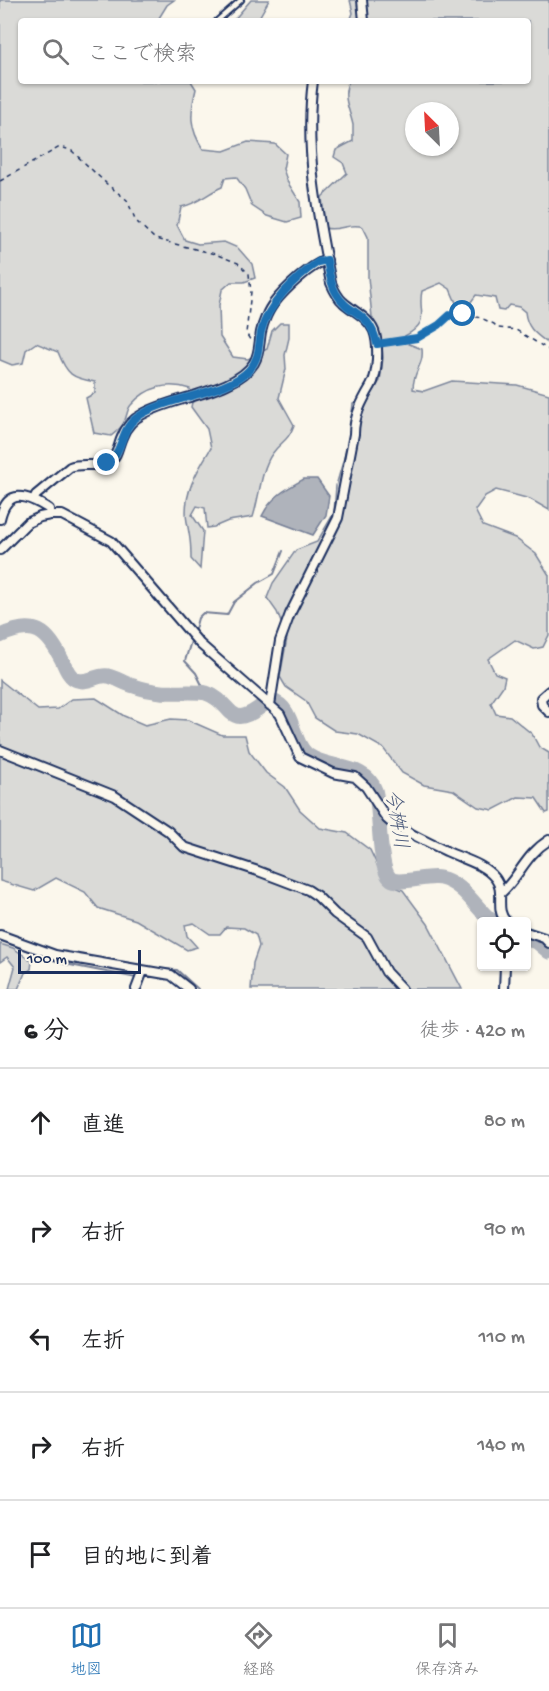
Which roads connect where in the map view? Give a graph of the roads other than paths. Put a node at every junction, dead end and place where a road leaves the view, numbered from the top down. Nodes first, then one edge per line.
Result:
1 (241, 0) edge
2 (362, 0) edge
3 (220, 18) edge
4 (364, 18) edge
5 (313, 84) edge
6 (327, 260) junction
7 (34, 499) junction
8 (50, 515) junction
9 (0, 519) edge
10 (0, 550) edge
11 (549, 690) edge
12 (270, 705) junction
13 (549, 712) edge
14 (0, 750) edge
15 (549, 840) edge
16 (501, 893) junction
17 (504, 917) edge
18 (531, 934) edge
19 (0, 935) edge
20 (549, 943) edge
21 (143, 971) junction
22 (505, 971) edge
23 (136, 989) edge
24 (189, 989) edge
25 (402, 989) edge
26 (504, 989) edge

1 - 3 lane
2 - 4 street
5 - 6 street
6 - 7 street
6 - 12 street
7 - 8 street
7 - 9 street
8 - 10 street
8 - 12 street
11 - 13 street
12 - 16 street
14 - 25 street
15 - 16 street
16 - 17 street
18 - 20 street
19 - 21 street
21 - 23 street
21 - 24 street
22 - 26 street

